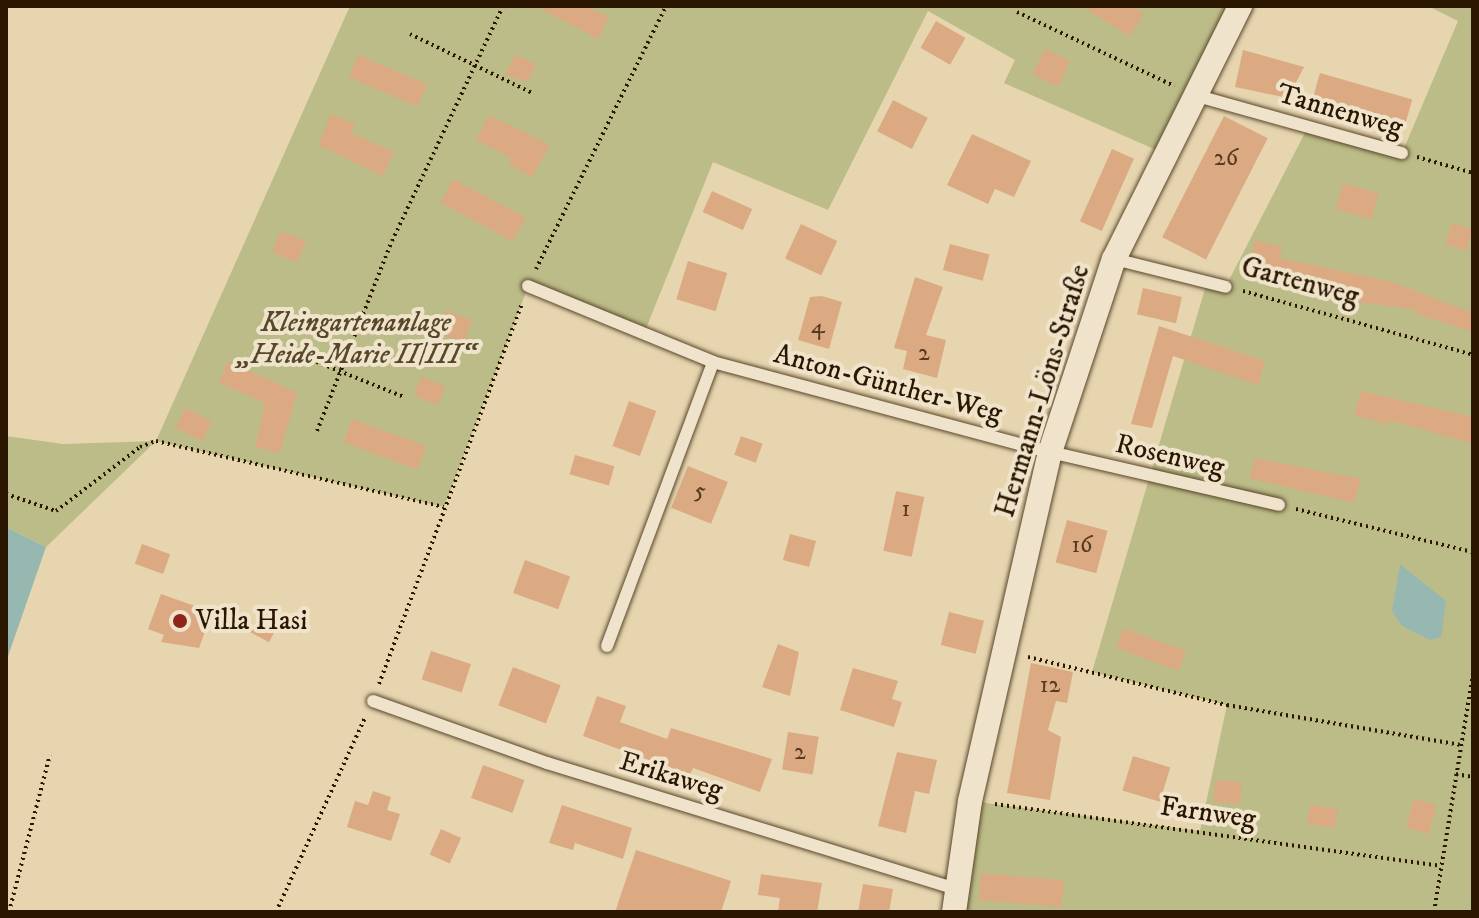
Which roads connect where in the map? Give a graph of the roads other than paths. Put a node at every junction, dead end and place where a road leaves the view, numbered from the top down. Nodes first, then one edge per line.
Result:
1 (1240, 6) edge
2 (1194, 95) junction
3 (1402, 153) road end
4 (1114, 259) junction
5 (528, 286) road end
6 (1226, 287) road end
7 (713, 362) junction
8 (1050, 452) junction
9 (1279, 505) road end
10 (607, 646) dead end
11 (373, 701) road end
12 (956, 901) edge

1 - 2 street, Hermann-Löns-Straße
2 - 3 lane, Tannenweg
2 - 4 street, Hermann-Löns-Straße
4 - 6 lane, Gartenweg
4 - 8 street, Hermann-Löns-Straße
5 - 7 lane, Anton-Günther-Weg
7 - 8 lane, Anton-Günther-Weg
7 - 10 lane
8 - 9 lane, Rosenweg
8 - 12 street, Hermann-Löns-Straße
11 - 12 lane, Erikaweg

